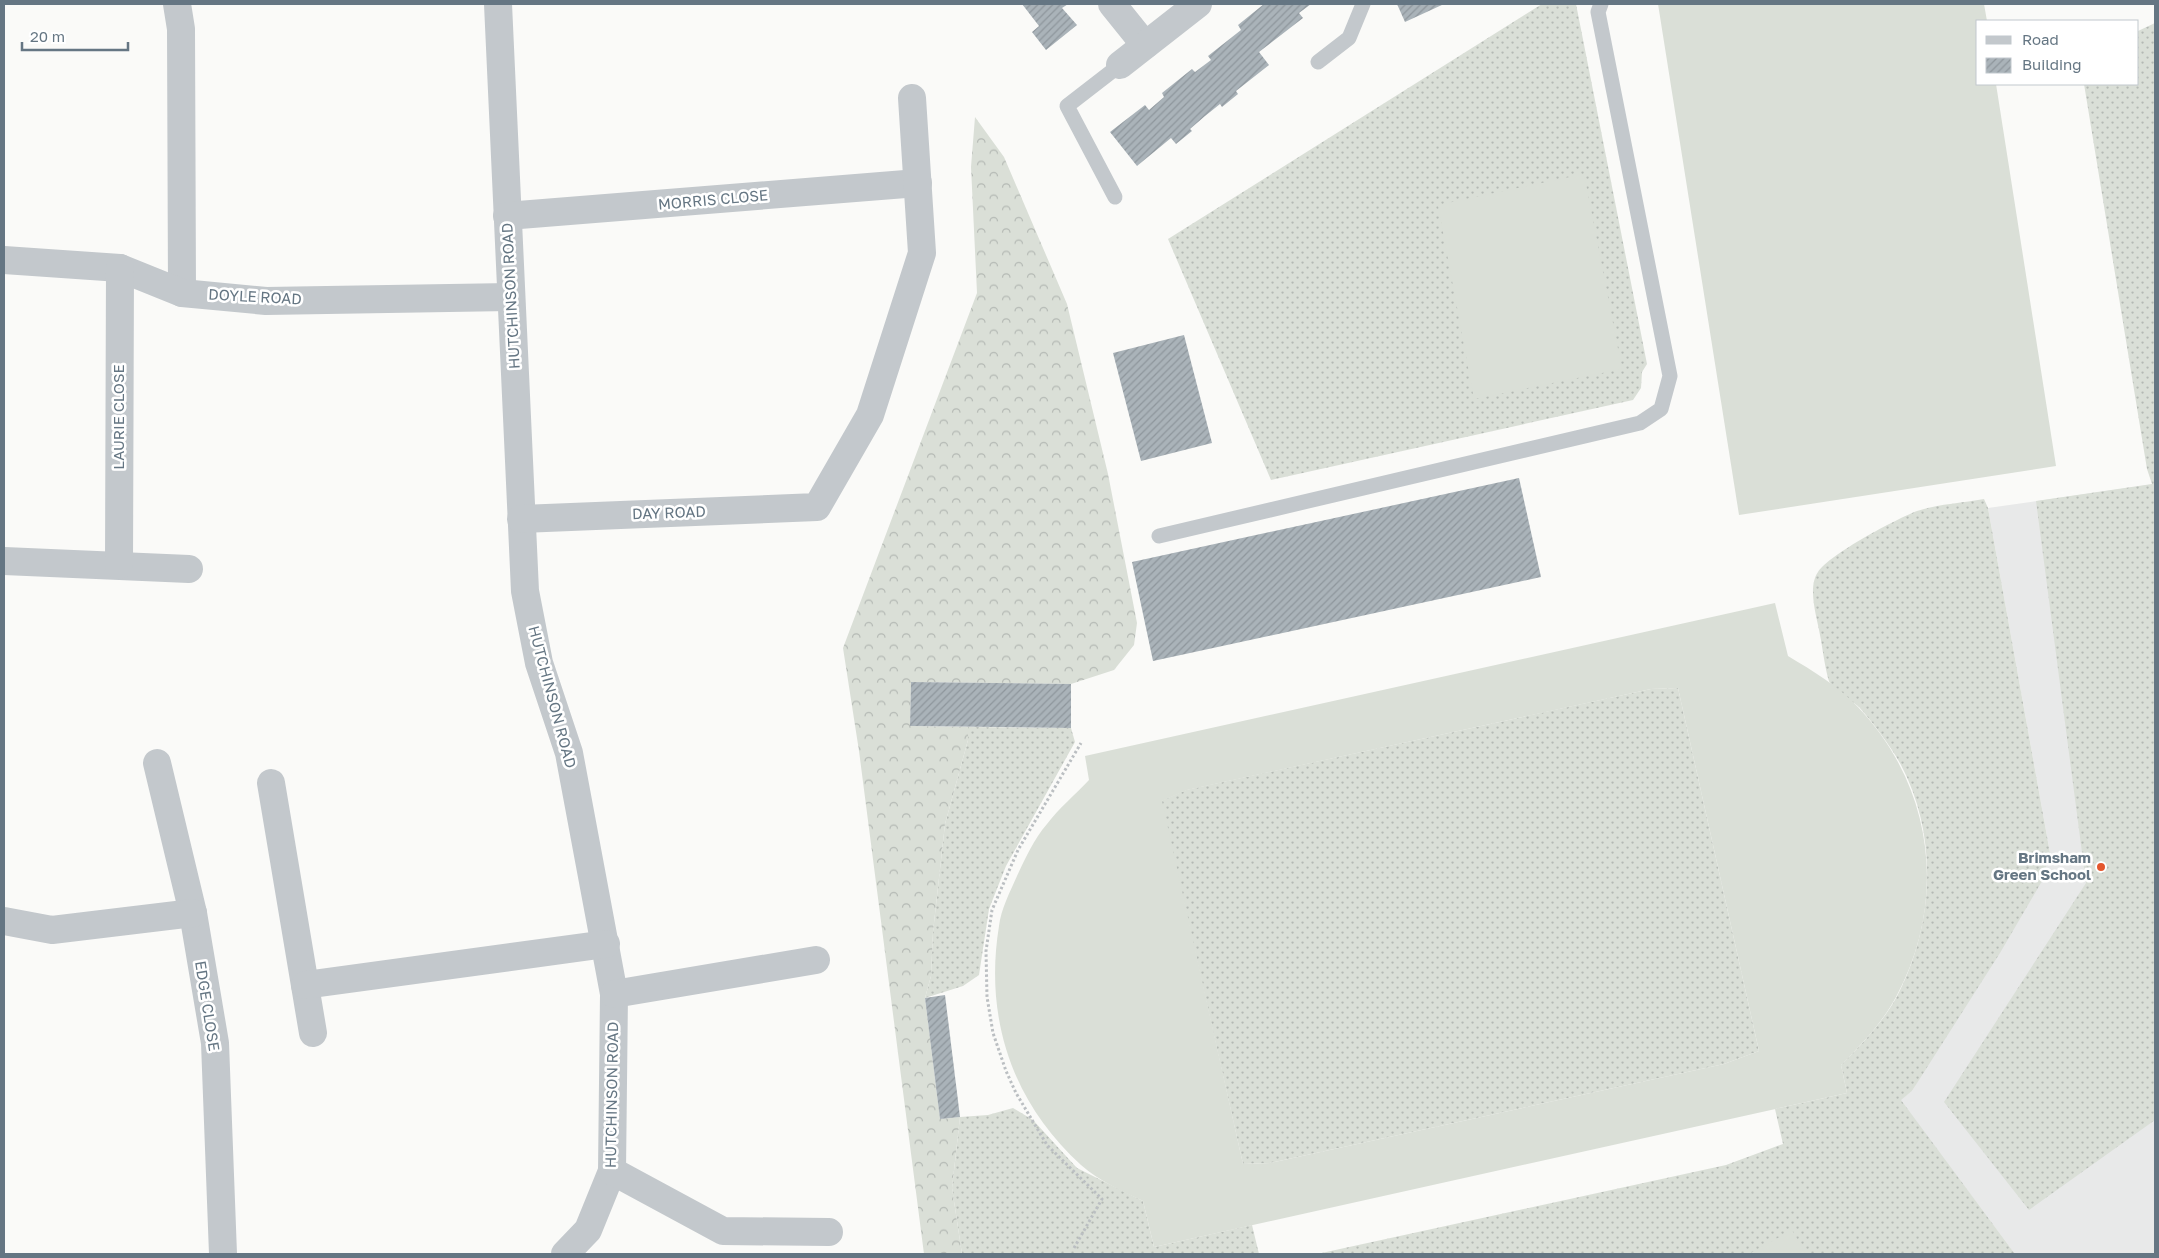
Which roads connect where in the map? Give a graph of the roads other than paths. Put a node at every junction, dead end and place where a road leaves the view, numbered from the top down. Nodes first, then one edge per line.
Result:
1 (176, 4) edge
2 (498, 4) edge
3 (1112, 4) edge
4 (1198, 4) edge
5 (1363, 4) edge
6 (1601, 4) edge
7 (1145, 45) junction
8 (1318, 62) dead end
9 (1120, 65) joint
10 (912, 98) dead end
11 (918, 184) junction
12 (1115, 197) dead end
13 (508, 216) junction
14 (4, 260) edge
15 (120, 268) junction
16 (182, 293) junction
17 (511, 298) junction
18 (521, 519) junction
19 (1159, 536) dead end
20 (4, 561) edge
21 (119, 565) junction
22 (189, 569) dead end
23 (157, 763) dead end
24 (271, 783) dead end
25 (193, 913) junction
26 (4, 921) edge
27 (606, 944) junction
28 (816, 960) dead end
29 (305, 984) junction
30 (614, 994) junction
31 (313, 1034) dead end
32 (612, 1171) junction
33 (829, 1232) dead end
34 (223, 1254) edge
35 (565, 1254) edge

1 - 16 street
2 - 13 street, HUTCHINSON ROAD
3 - 7 street
4 - 7 street
5 - 8 lane
6 - 19 lane
7 - 9 street
9 - 12 lane
10 - 11 street
11 - 13 street, MORRIS CLOSE
11 - 18 street, DAY ROAD
13 - 17 street, HUTCHINSON ROAD
14 - 15 street, DOYLE ROAD
15 - 16 street, DOYLE ROAD
15 - 21 street, LAURIE CLOSE
16 - 17 street, DOYLE ROAD
17 - 18 street, HUTCHINSON ROAD
18 - 27 street, HUTCHINSON ROAD
20 - 21 street
21 - 22 street
23 - 25 street, EDGE CLOSE
24 - 29 street
25 - 26 street
25 - 34 street, EDGE CLOSE
27 - 29 street
27 - 30 street, HUTCHINSON ROAD
28 - 30 street
29 - 31 street
30 - 32 street, HUTCHINSON ROAD
32 - 33 street
32 - 35 street, HUTCHINSON ROAD

